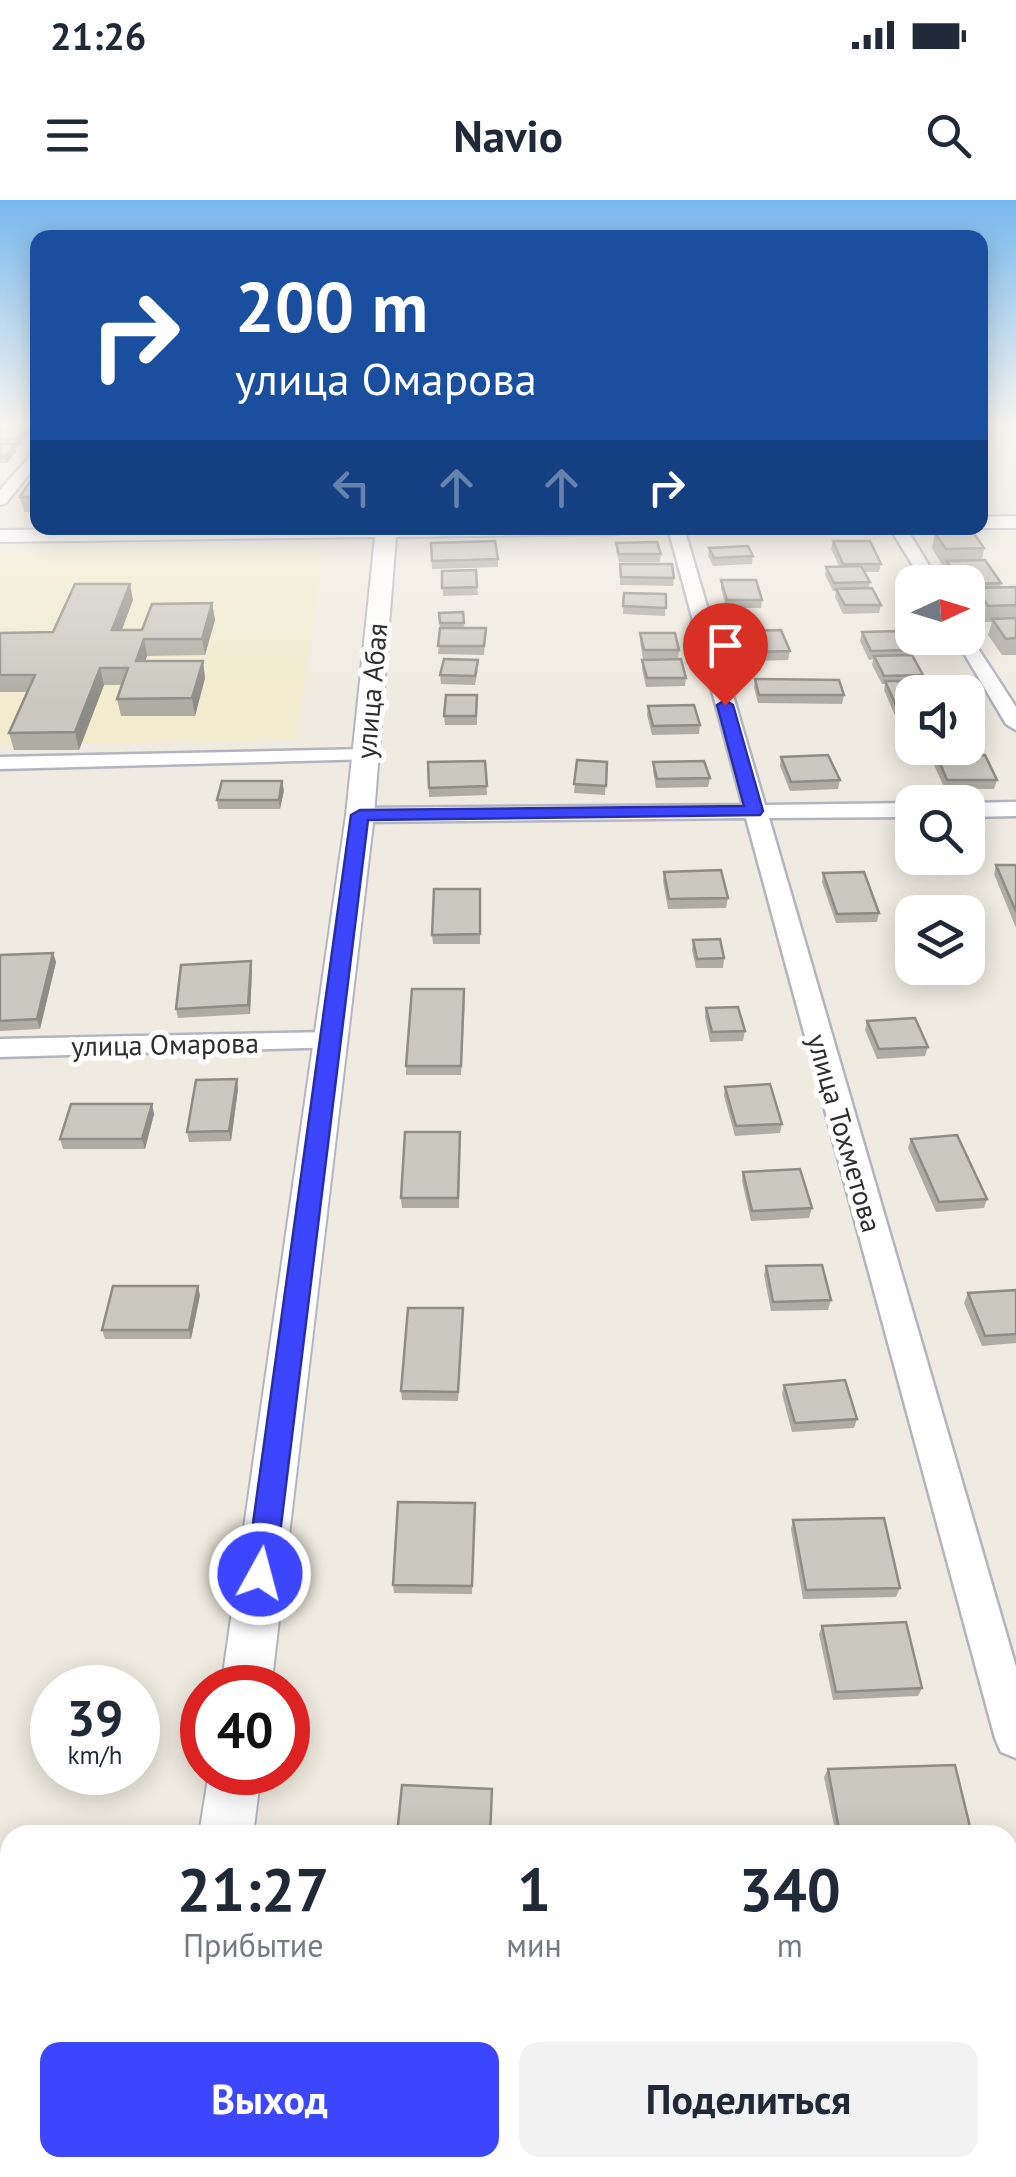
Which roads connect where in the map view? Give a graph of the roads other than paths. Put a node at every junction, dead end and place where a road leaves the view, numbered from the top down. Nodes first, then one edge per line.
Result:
1 (1016, 522) edge
2 (988, 523) edge
3 (55, 535) edge
4 (385, 535) edge
5 (678, 535) edge
6 (902, 535) edge
7 (0, 536) edge
8 (921, 565) edge
9 (974, 655) edge
10 (1016, 724) edge
11 (366, 755) junction
12 (0, 762) edge
13 (1016, 809) edge
14 (895, 810) edge
15 (985, 810) edge
16 (754, 811) junction
17 (360, 815) junction
18 (330, 1041) junction
19 (0, 1048) edge
20 (249, 1665) edge
21 (1016, 1738) edge
22 (231, 1795) edge
23 (227, 1825) edge

1 - 2 street
3 - 7 street
4 - 11 street, улица Абая
5 - 16 street, улица Тохметова
6 - 8 street
9 - 10 street
11 - 12 street
11 - 17 street, улица Абая
13 - 15 street
14 - 16 street
16 - 17 street
16 - 21 street, улица Тохметова
17 - 18 street, улица Абая
18 - 19 street, улица Омарова
18 - 20 street, улица Абая
22 - 23 street

